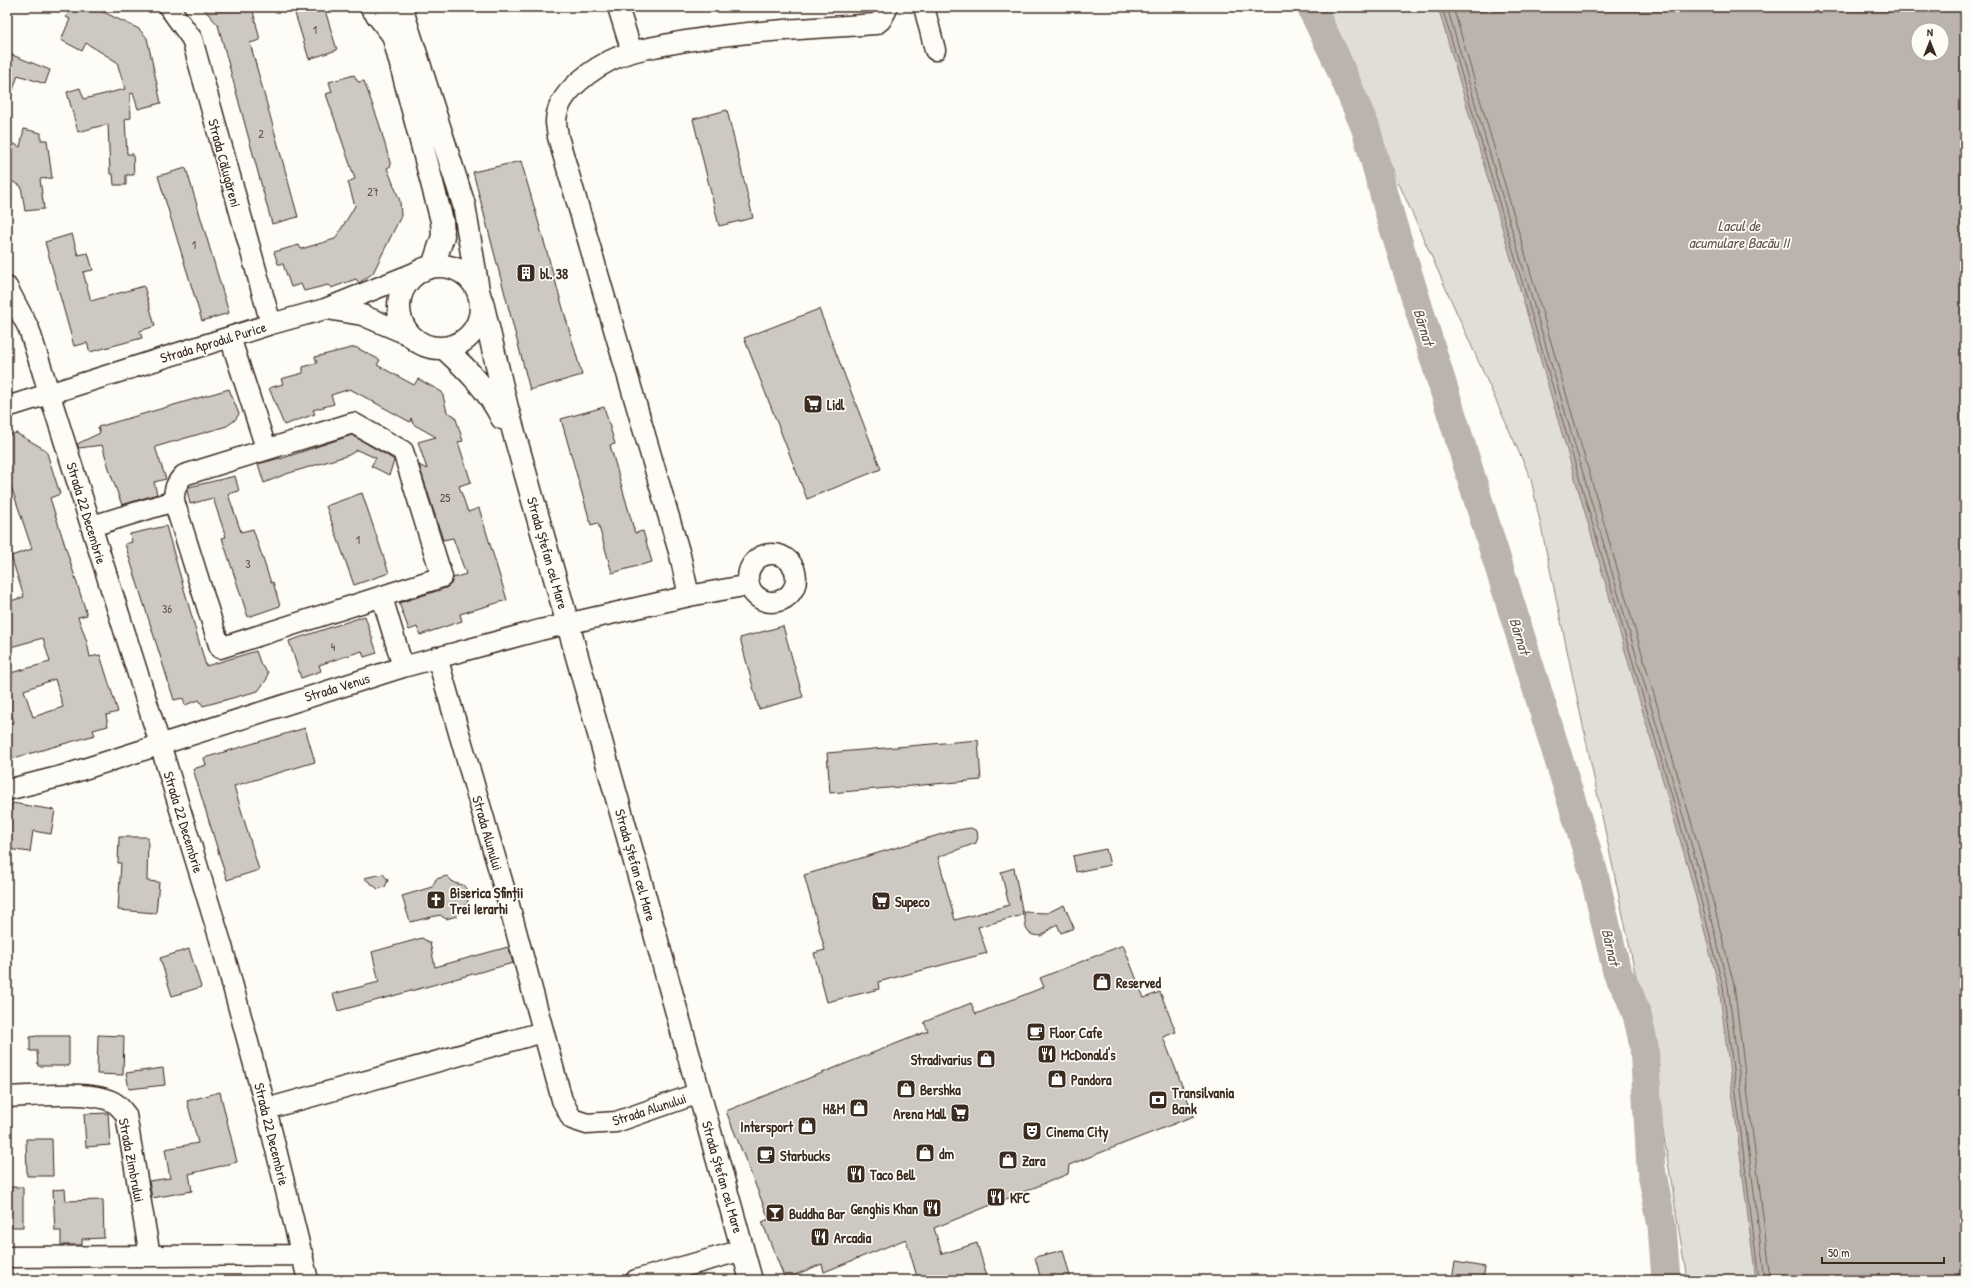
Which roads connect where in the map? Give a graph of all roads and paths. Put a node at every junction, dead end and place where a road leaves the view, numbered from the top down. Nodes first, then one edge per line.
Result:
1 (169, 7) edge
2 (370, 7) edge
3 (394, 7) edge
4 (401, 7) edge
5 (618, 7) edge
6 (885, 7) edge
7 (924, 7) edge
8 (394, 38) junction
9 (935, 50) dead end
10 (632, 52) junction
11 (436, 113) junction
12 (425, 269) junction
13 (7, 287) edge
14 (480, 296) junction
15 (325, 309) junction
16 (271, 324) junction
17 (408, 335) junction
18 (230, 337) junction
19 (445, 349) junction
20 (50, 394) junction
21 (7, 407) edge
22 (266, 448) junction
23 (518, 450) junction
24 (174, 500) junction
25 (92, 526) junction
26 (749, 585) dead end
27 (382, 597) junction
28 (680, 599) junction
29 (568, 623) junction
30 (437, 658) junction
31 (403, 667) junction
32 (160, 744) junction
33 (7, 790) edge
34 (543, 1032) junction
35 (699, 1093) junction
36 (7, 1097) edge
37 (266, 1109) junction
38 (743, 1250) junction
39 (303, 1255) junction
40 (150, 1256) junction
41 (7, 1258) edge
42 (308, 1280) edge
43 (636, 1280) edge
44 (751, 1280) edge

1 - 16 street, Strada Călugăreni
2 - 8 street
3 - 8 main road
4 - 11 main road
5 - 10 street
6 - 10 street
7 - 9 street
8 - 11 main road
8 - 12 main road
10 - 28 street
11 - 14 main road
12 - 14 main road
12 - 15 street, Strada Aprodul Purice
12 - 17 main road
13 - 20 street, Strada 22 Decembrie
14 - 19 main road
14 - 23 main road
15 - 16 street, Strada Aprodul Purice
15 - 17 street
16 - 18 street, Strada Aprodul Purice
17 - 19 main road
18 - 20 street, Strada Aprodul Purice
18 - 22 street
19 - 23 main road
20 - 21 street, Strada Aprodul Purice
20 - 25 street, Strada 22 Decembrie
22 - 24 street
22 - 27 street
23 - 29 main road, Strada Ștefan cel Mare
24 - 25 street
24 - 27 street
25 - 32 street, Strada 22 Decembrie
26 - 28 street, Strada Venus
27 - 31 street
28 - 29 street, Strada Venus
29 - 30 street, Strada Venus
29 - 35 main road, Strada Ștefan cel Mare
30 - 31 street, Strada Venus
30 - 34 street, Strada Alunului
31 - 32 street, Strada Venus
32 - 33 street, Strada Venus
32 - 37 street, Strada 22 Decembrie
34 - 35 street, Strada Alunului
34 - 37 street
35 - 38 main road, Strada Ștefan cel Mare
36 - 40 street, Strada Zimbrului
37 - 39 street, Strada 22 Decembrie
38 - 43 street
38 - 44 main road, Strada Ștefan cel Mare
39 - 40 street
39 - 42 street, Strada 22 Decembrie
40 - 41 street

